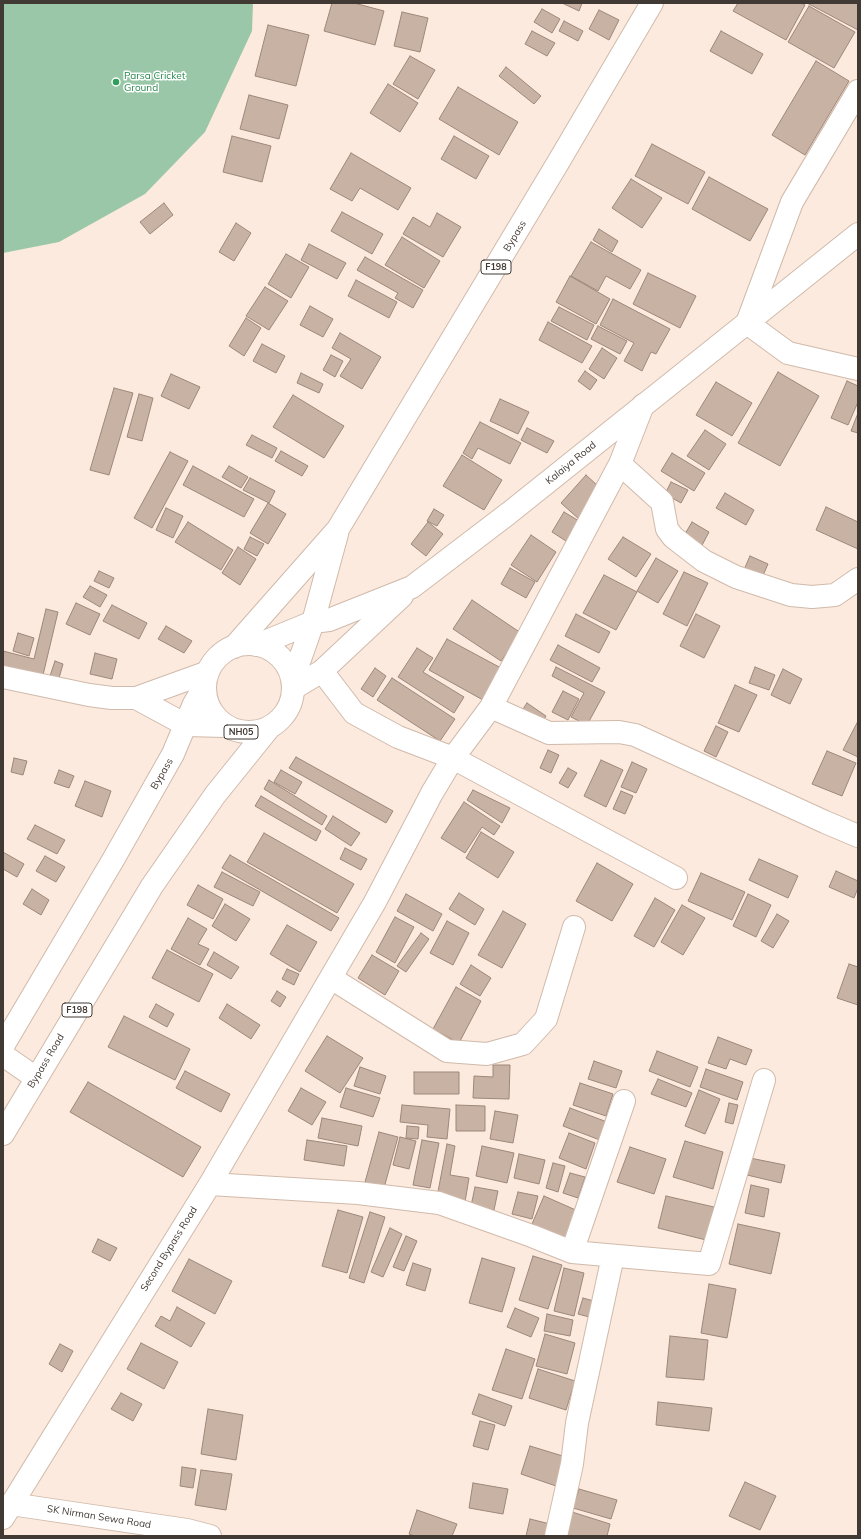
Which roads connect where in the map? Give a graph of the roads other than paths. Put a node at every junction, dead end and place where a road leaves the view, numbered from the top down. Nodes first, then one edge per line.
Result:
1 (652, 3) edge
2 (858, 91) edge
3 (858, 234) edge
4 (747, 323) junction
5 (858, 369) edge
6 (643, 405) junction
7 (620, 464) junction
8 (338, 529) junction
9 (858, 580) edge
10 (412, 587) junction
11 (313, 622) junction
12 (258, 645) junction
13 (234, 647) junction
14 (322, 671) junction
15 (3, 676) edge
16 (207, 678) junction
17 (293, 683) junction
18 (136, 698) junction
19 (491, 707) junction
20 (186, 725) junction
21 (225, 726) junction
22 (269, 728) junction
23 (453, 758) junction
24 (858, 836) edge
25 (676, 878) dead end
26 (574, 927) dead end
27 (331, 978) junction
28 (3, 1046) edge
29 (3, 1054) edge
30 (36, 1078) junction
31 (764, 1080) dead end
32 (624, 1101) dead end
33 (3, 1134) edge
34 (210, 1184) junction
35 (572, 1252) junction
36 (613, 1256) junction
37 (7, 1511) edge
38 (210, 1536) edge
39 (556, 1536) edge

1 - 8 street, Bypass / F198
2 - 4 street
3 - 4 street, Kalaiya Road
4 - 5 street
4 - 6 street, Kalaiya Road
6 - 7 street, Second Bypass Road
6 - 10 street, Kalaiya Road
7 - 9 street
7 - 19 street, Second Bypass Road
8 - 11 street
8 - 13 street
10 - 11 street, Kalaiya Road
10 - 14 street
11 - 12 street, Kalaiya Road
11 - 17 street
12 - 13 street
12 - 17 street
13 - 16 street
14 - 17 street
14 - 23 street
15 - 18 street, NH05
16 - 18 street, NH05
16 - 20 street, Bypass
16 - 21 street, NH05
17 - 22 street, NH05
18 - 20 street, NH05
19 - 23 street, Second Bypass Road
19 - 24 street
20 - 21 street, NH05
20 - 28 street, Bypass
21 - 22 street, NH05
22 - 30 street, Bypass Road / F198
23 - 25 street
23 - 27 street, Second Bypass Road
26 - 27 street
27 - 34 street, Second Bypass Road
29 - 30 street
30 - 33 street, Bypass Road / F198
31 - 36 street
32 - 35 street
34 - 35 street
34 - 37 street, Second Bypass Road
35 - 36 street
36 - 39 street
37 - 38 street, SK Nirman Sewa Road

